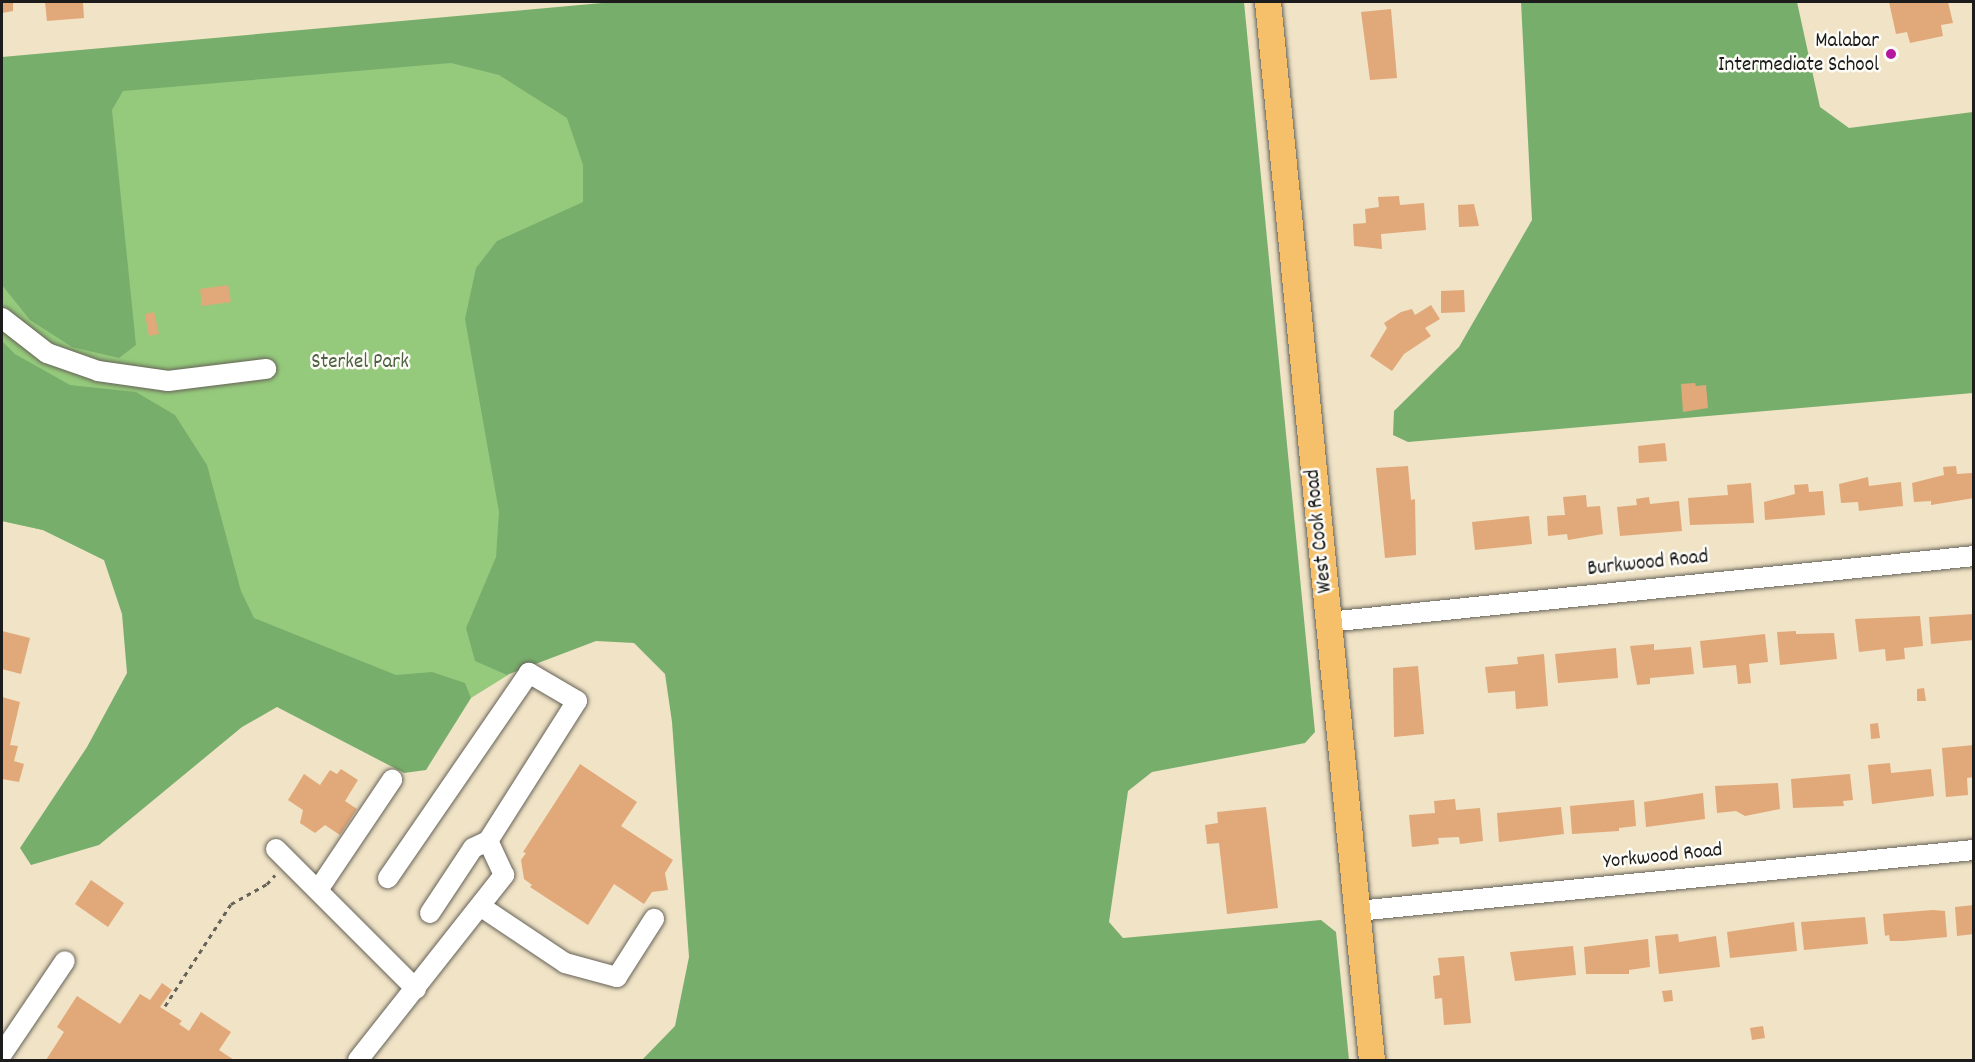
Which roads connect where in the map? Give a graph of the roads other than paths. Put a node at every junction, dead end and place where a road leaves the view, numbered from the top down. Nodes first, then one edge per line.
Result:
1 (1268, 2) edge
2 (2, 318) edge
3 (266, 369) dead end
4 (1974, 556) edge
5 (1328, 622) junction
6 (392, 780) dead end
7 (488, 841) junction
8 (1974, 850) edge
9 (282, 854) road end
10 (388, 878) dead end
11 (318, 890) junction
12 (480, 906) junction
13 (1358, 911) junction
14 (430, 913) dead end
15 (654, 919) dead end
16 (65, 962) dead end
17 (416, 989) junction
18 (2, 1054) edge
19 (358, 1060) edge
20 (1372, 1060) edge

1 - 5 main road, West Cook Road
2 - 3 street
4 - 5 street, Burkwood Road
5 - 13 main road, West Cook Road
6 - 11 street
7 - 10 street
7 - 12 street
7 - 14 street
8 - 13 street, Yorkwood Road
9 - 11 street
11 - 17 street
12 - 15 street
12 - 17 street
13 - 20 main road, West Cook Road
16 - 18 street
17 - 19 street

